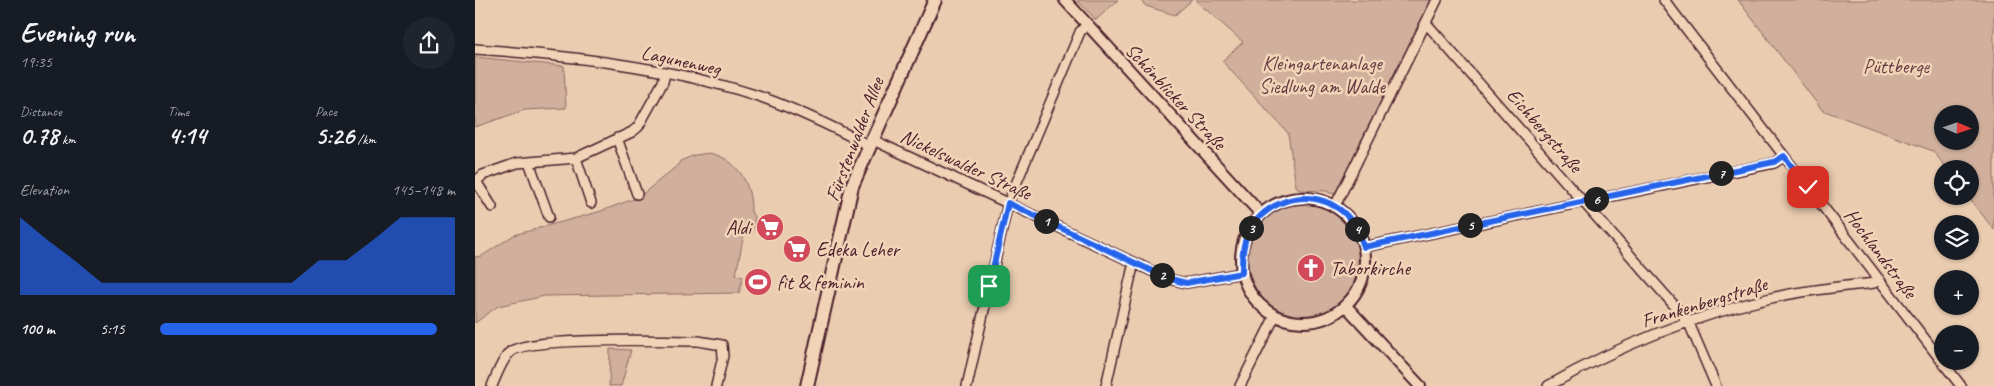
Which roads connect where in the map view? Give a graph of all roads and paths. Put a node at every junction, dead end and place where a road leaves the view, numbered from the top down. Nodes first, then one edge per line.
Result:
1 (935, 0) edge
2 (1065, 0) edge
3 (1437, 0) edge
4 (1664, 0) edge
5 (1426, 23) junction
6 (1087, 24) junction
7 (475, 49) edge
8 (665, 73) junction
9 (617, 138) junction
10 (870, 142) junction
11 (1784, 156) junction
12 (576, 158) junction
13 (529, 162) junction
14 (476, 181) edge
15 (637, 194) dead end
16 (1584, 202) junction
17 (591, 203) dead end
18 (1008, 203) junction
19 (1335, 206) junction
20 (492, 207) dead end
21 (1261, 214) junction
22 (549, 217) dead end
23 (1364, 247) junction
24 (1134, 262) junction
25 (1242, 273) junction
26 (1879, 279) junction
27 (1346, 306) junction
28 (1275, 316) junction
29 (1688, 321) junction
30 (492, 386) edge
31 (716, 386) edge
32 (807, 386) edge
33 (967, 386) edge
34 (1106, 386) edge
35 (1239, 386) edge
36 (1420, 386) edge
37 (1548, 386) edge
38 (1716, 386) edge
39 (1961, 386) edge

1 - 10 main road, Fürstenwalder Allee
2 - 6 street, Schönblicker Straße
3 - 5 street
4 - 11 street, Hochlandstraße
5 - 16 street, Eichbergstraße
5 - 19 street
6 - 18 street
6 - 21 street, Schönblicker Straße
7 - 8 street, Lagunenweg
8 - 9 street
8 - 10 street, Lagunenweg
9 - 12 street
9 - 15 street
10 - 18 street, Nickelswalder Straße
10 - 32 main road, Fürstenwalder Allee
11 - 16 street
11 - 26 street, Hochlandstraße
12 - 13 street
12 - 17 street
13 - 14 street
13 - 22 street
14 - 20 street
16 - 23 street
16 - 29 street, Eichbergstraße
18 - 24 street, Nickelswalder Straße
18 - 33 street
19 - 21 street
19 - 23 street
21 - 25 street
23 - 27 street
24 - 25 street, Nickelswalder Straße
24 - 34 street
25 - 28 street
26 - 29 street, Frankenbergstraße
26 - 39 street, Hochlandstraße
27 - 28 street
27 - 36 street
28 - 35 street
29 - 37 street, Frankenbergstraße
29 - 38 street, Eichbergstraße
30 - 31 street

